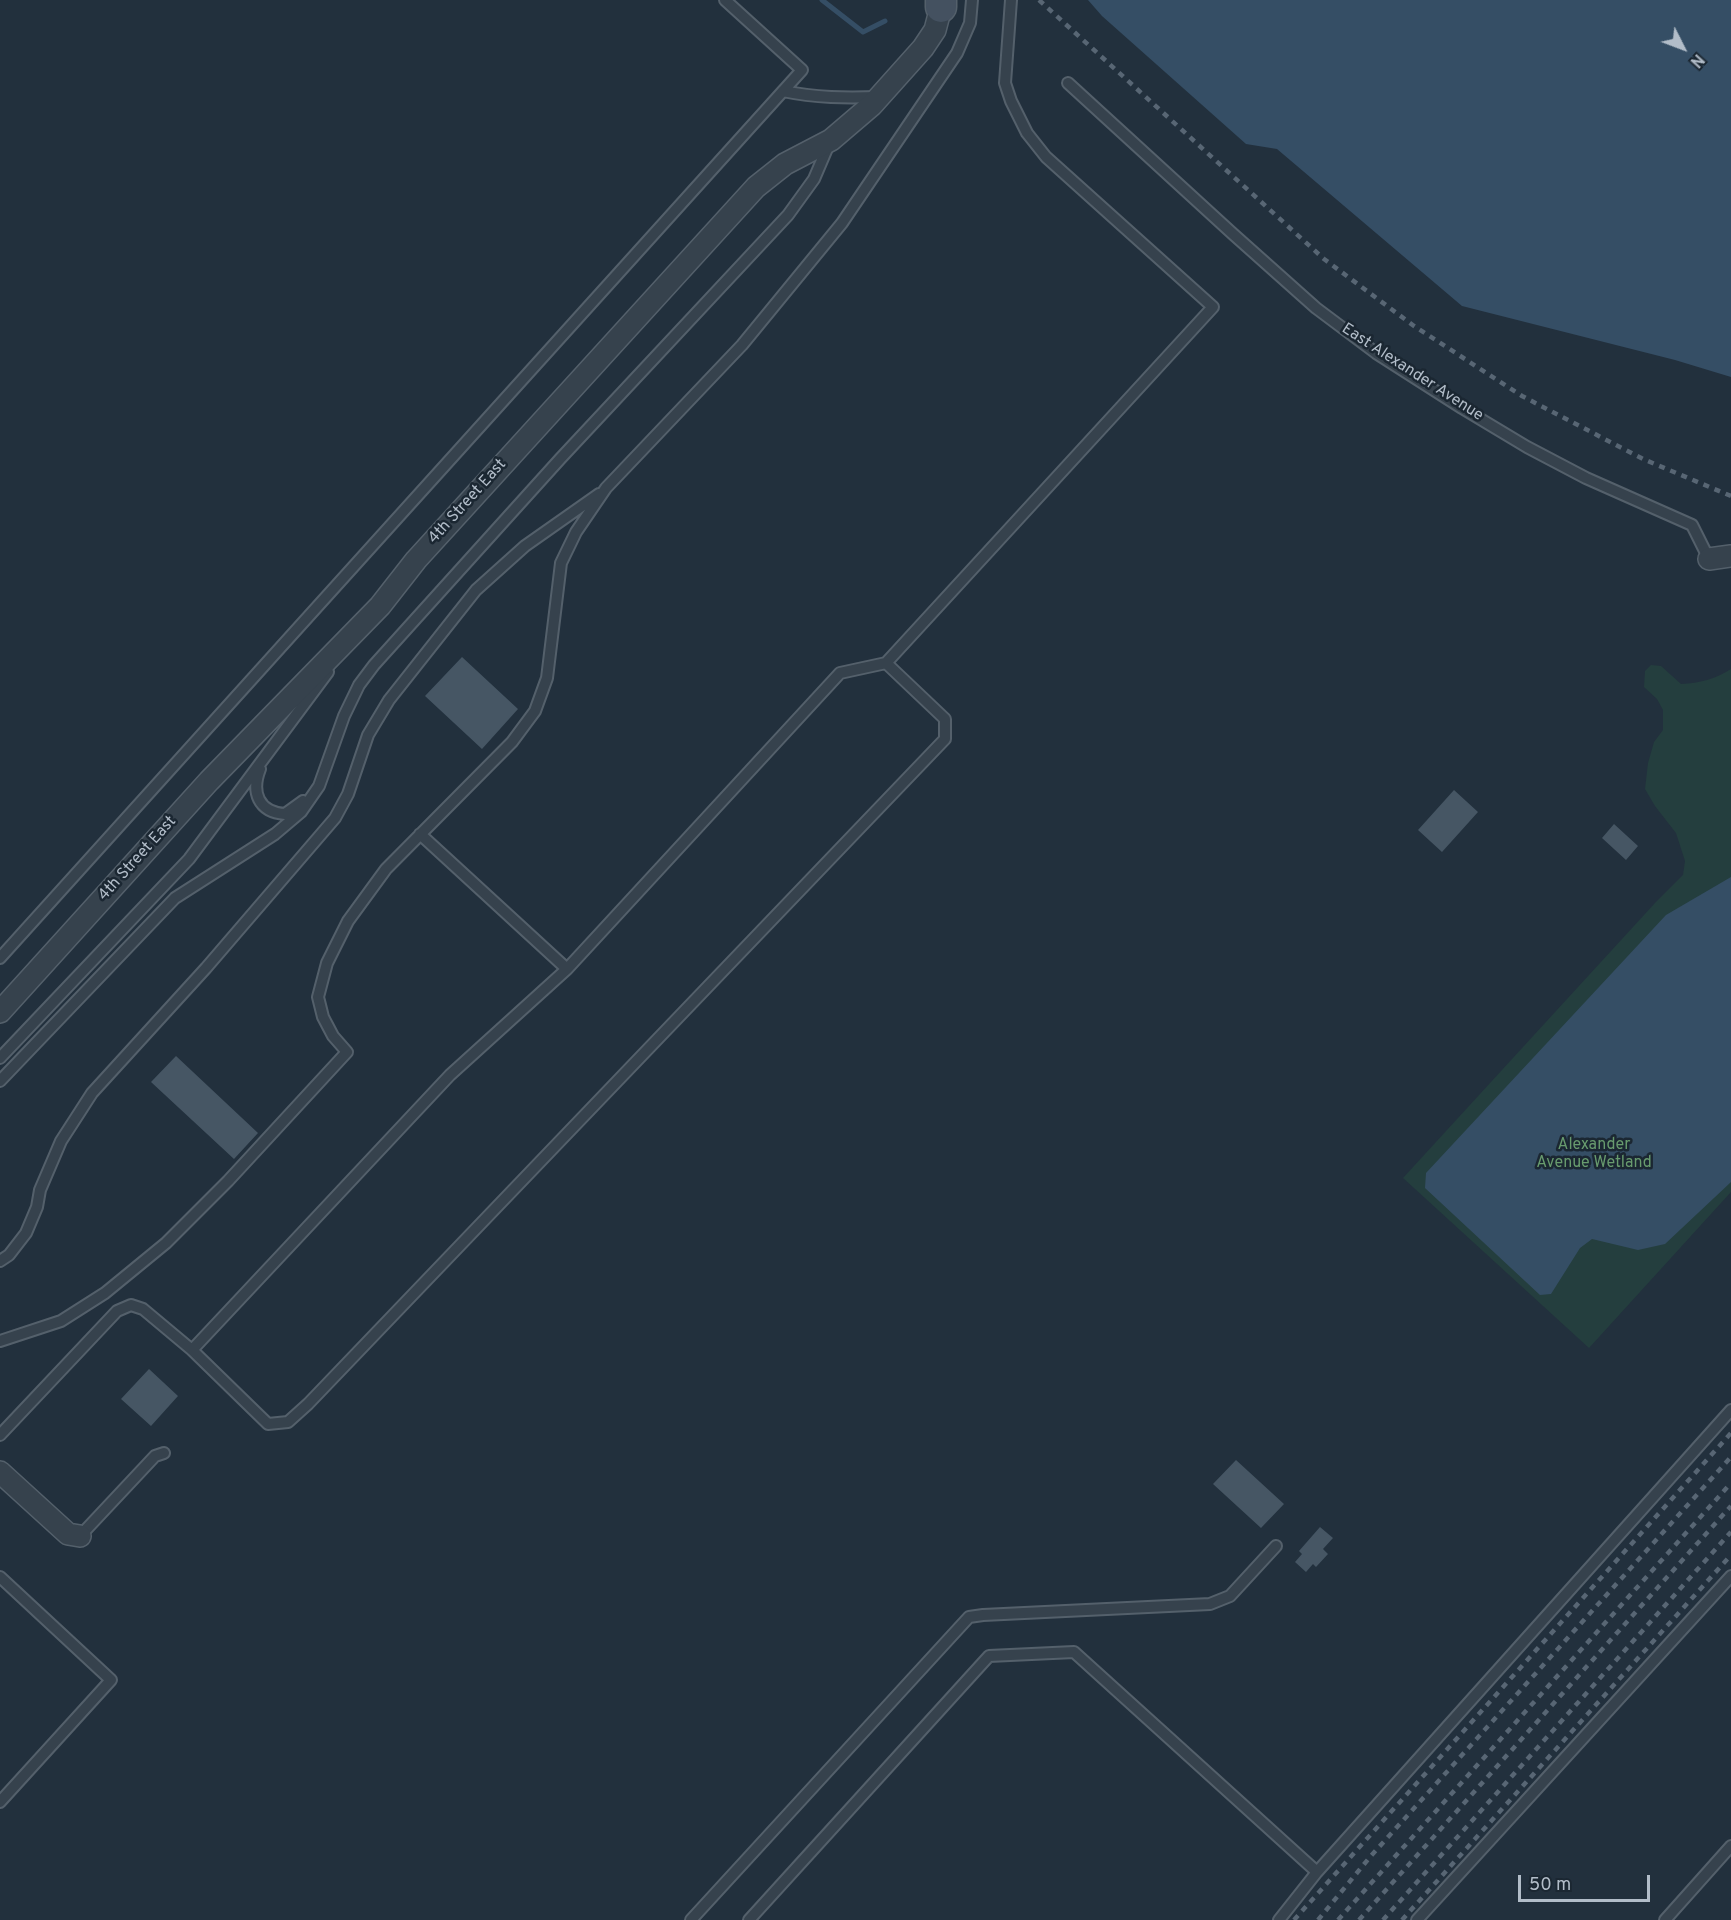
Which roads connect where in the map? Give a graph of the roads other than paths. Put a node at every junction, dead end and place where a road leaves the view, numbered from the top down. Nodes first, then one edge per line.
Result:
1 (725, 0) edge
2 (972, 0) edge
3 (1011, 0) edge
4 (941, 4) edge
5 (1068, 83) dead end
6 (783, 91) junction
7 (879, 98) junction
8 (831, 140) junction
9 (606, 488) junction
10 (1731, 556) edge
11 (1709, 559) joint
12 (380, 606) junction
13 (886, 663) junction
14 (266, 755) junction
15 (319, 786) junction
16 (420, 834) junction
17 (0, 958) edge
18 (567, 969) junction
19 (0, 1011) edge
20 (0, 1058) edge
21 (0, 1081) edge
22 (0, 1261) edge
23 (0, 1341) edge
24 (192, 1350) junction
25 (1731, 1410) edge
26 (0, 1435) edge
27 (164, 1453) dead end
28 (0, 1472) edge
29 (80, 1536) joint
30 (1276, 1546) dead end
31 (1731, 1576) edge
32 (0, 1577) edge
33 (0, 1802) edge
34 (1731, 1846) edge
35 (1317, 1872) junction
36 (691, 1920) edge
37 (749, 1920) edge
38 (1278, 1920) edge
39 (1417, 1920) edge
40 (1665, 1920) edge

1 - 6 lane
2 - 9 lane
3 - 13 lane
4 - 7 street, 4th Street East
5 - 11 lane, East Alexander Avenue
6 - 7 lane
6 - 17 lane
7 - 8 street, 4th Street East
8 - 12 street, 4th Street East
8 - 15 lane
9 - 16 lane
9 - 22 lane
10 - 11 street, East Alexander Avenue
12 - 14 lane
12 - 19 street, 4th Street East
13 - 18 lane
13 - 24 lane
14 - 15 lane
14 - 20 lane
15 - 21 lane
16 - 18 lane
16 - 23 lane
18 - 24 lane
24 - 26 lane
25 - 35 lane
27 - 29 lane
28 - 29 street
30 - 36 lane
31 - 39 lane
32 - 33 lane
34 - 40 lane
35 - 37 lane
35 - 38 lane

